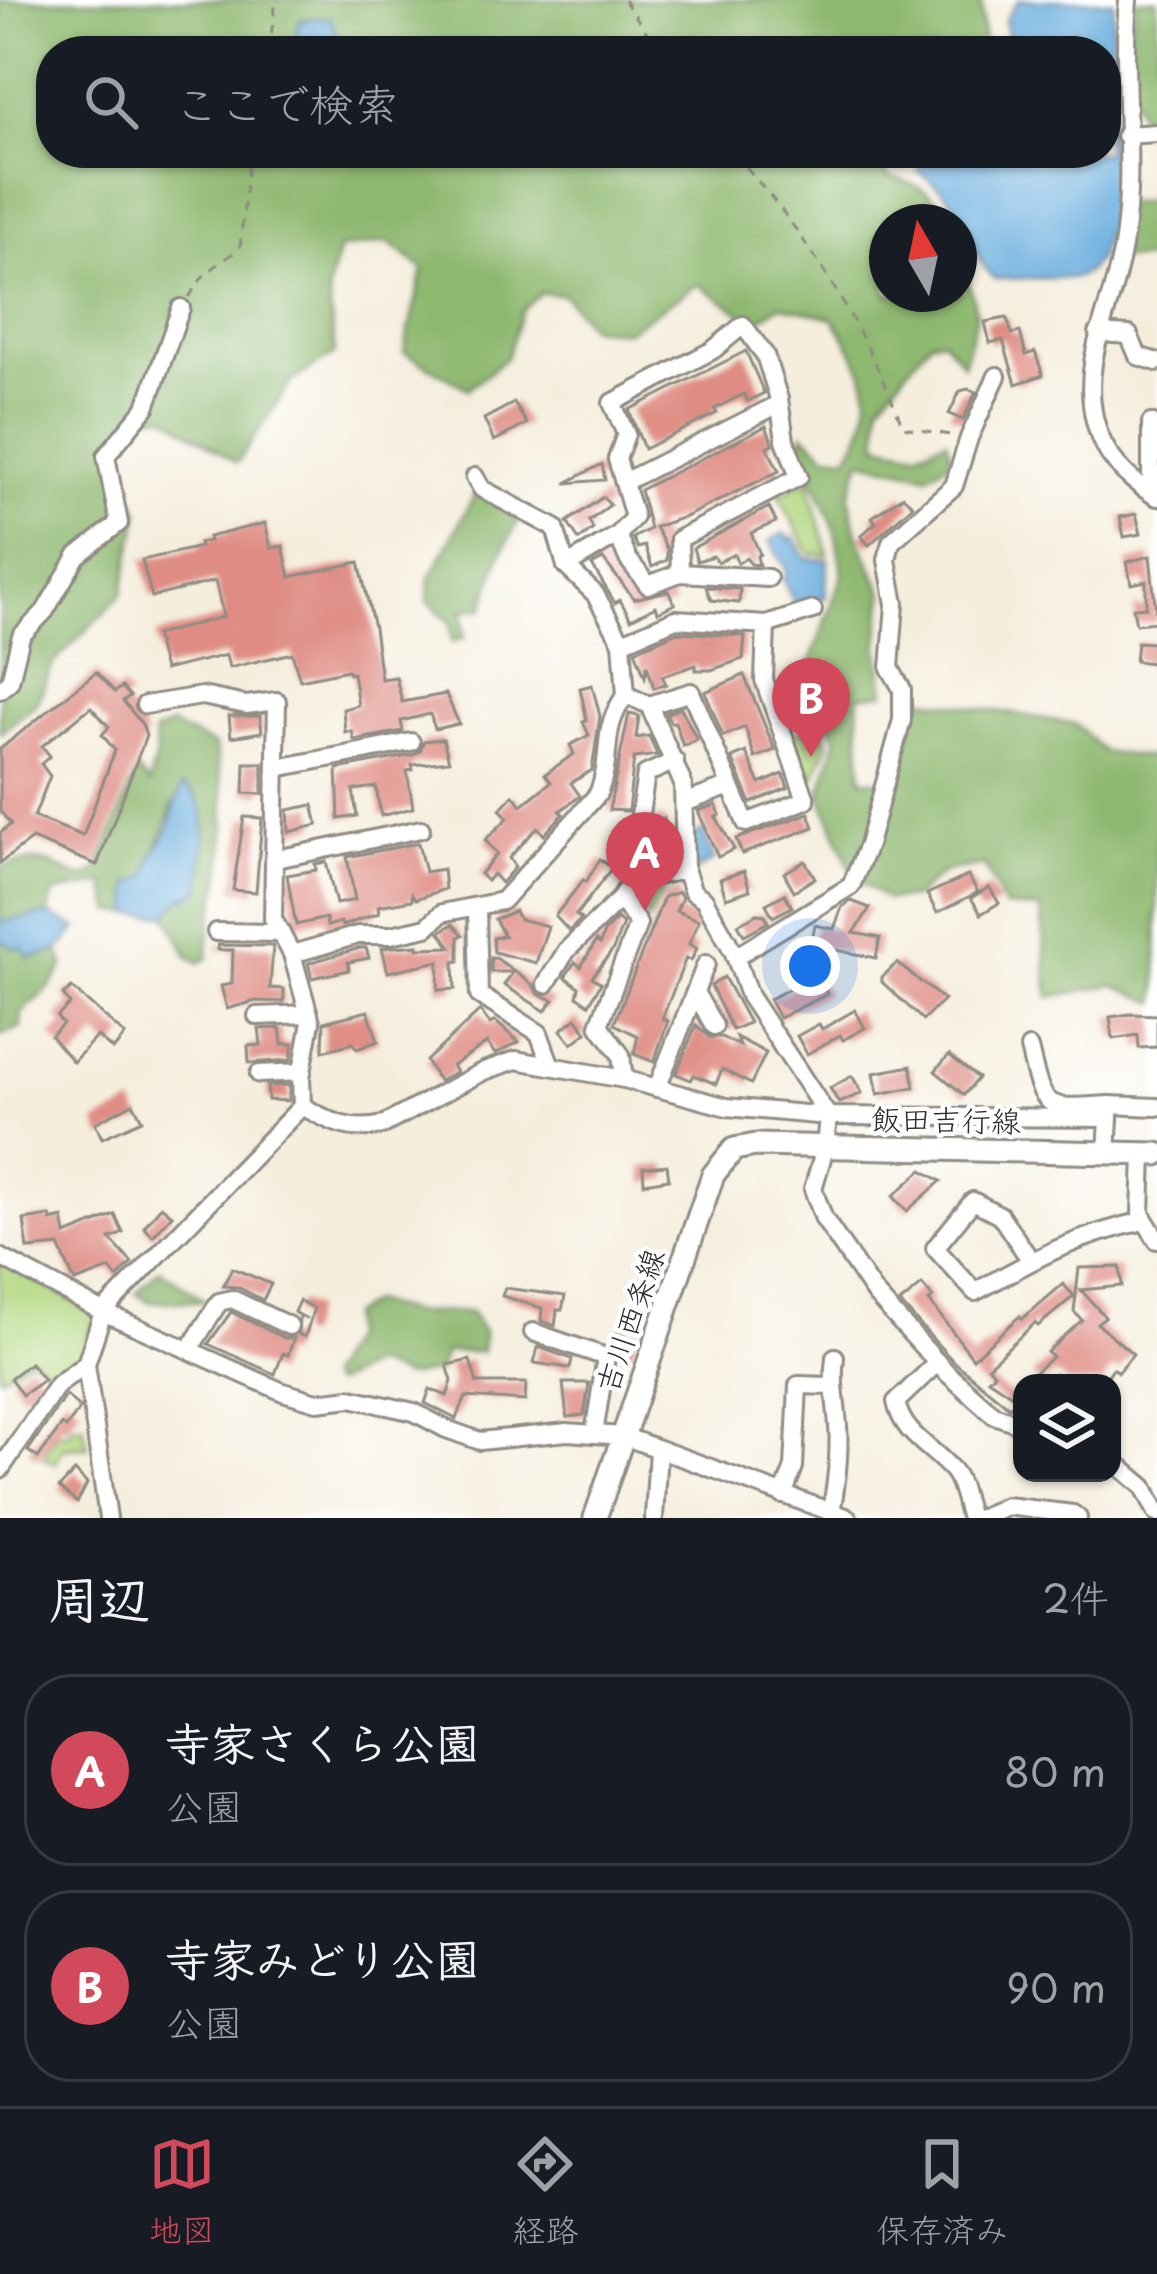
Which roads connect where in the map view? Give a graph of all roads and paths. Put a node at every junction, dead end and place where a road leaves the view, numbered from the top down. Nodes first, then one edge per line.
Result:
1 (276, 0) edge
2 (624, 0) edge
3 (1128, 0) edge
4 (271, 36) edge
5 (649, 36) edge
6 (1157, 133) edge
7 (1125, 135) junction
8 (248, 168) edge
9 (748, 168) edge
10 (181, 308) joint
11 (1098, 334) junction
12 (1157, 362) edge
13 (997, 376) dead end
14 (779, 404) junction
15 (1151, 422) dead end
16 (969, 438) junction
17 (475, 477) dead end
18 (624, 482) junction
19 (1154, 495) edge
20 (618, 535) junction
21 (566, 566) junction
22 (680, 573) junction
23 (768, 578) dead end
24 (813, 610) dead end
25 (766, 626) junction
26 (622, 642) junction
27 (0, 690) edge
28 (626, 694) junction
29 (146, 705) dead end
30 (649, 705) junction
31 (411, 742) dead end
32 (674, 761) junction
33 (277, 767) junction
34 (730, 785) junction
35 (683, 802) junction
36 (639, 821) dead end
37 (421, 829) dead end
38 (276, 859) junction
39 (686, 869) junction
40 (621, 898) junction
41 (477, 907) junction
42 (216, 932) dead end
43 (281, 933) junction
44 (292, 954) junction
45 (735, 957) junction
46 (706, 964) dead end
47 (546, 984) dead end
48 (695, 992) junction
49 (309, 1014) junction
50 (256, 1016) dead end
51 (714, 1026) dead end
52 (1029, 1048) dead end
53 (551, 1066) junction
54 (302, 1072) junction
55 (259, 1074) dead end
56 (624, 1079) junction
57 (657, 1088) junction
58 (302, 1106) junction
59 (1157, 1107) edge
60 (1109, 1112) junction
61 (828, 1116) junction
62 (825, 1148) junction
63 (734, 1149) joint
64 (1107, 1154) junction
65 (1150, 1154) edge
66 (1144, 1221) junction
67 (1157, 1240) edge
68 (0, 1256) edge
69 (1031, 1261) junction
70 (103, 1312) junction
71 (289, 1326) dead end
72 (533, 1332) dead end
73 (190, 1350) junction
74 (835, 1357) dead end
75 (938, 1363) junction
76 (86, 1364) junction
77 (831, 1386) junction
78 (1013, 1422) edge
79 (594, 1434) junction
80 (623, 1436) junction
81 (658, 1449) junction
82 (1121, 1468) edge
83 (0, 1470) edge
84 (786, 1496) junction
85 (1157, 1514) edge
86 (839, 1515) edge
87 (108, 1518) edge
88 (596, 1518) edge
89 (653, 1518) edge
90 (790, 1518) edge
91 (970, 1518) edge
92 (980, 1518) edge
93 (1078, 1518) edge

1 - 4 path
2 - 5 path
3 - 7 street
6 - 7 street
7 - 11 street
8 - 10 path
9 - 16 path
10 - 27 street
11 - 12 street
11 - 19 street
13 - 16 street
14 - 18 street
14 - 18 street
14 - 22 street
15 - 19 street
16 - 45 street
17 - 21 street
18 - 20 street
20 - 21 street
20 - 22 street
21 - 26 street
22 - 23 street
24 - 25 street
25 - 26 street
25 - 34 street
26 - 28 street
28 - 30 street
28 - 41 street
29 - 33 street
30 - 32 street
30 - 34 street
31 - 33 street
32 - 35 street
32 - 36 street
33 - 38 street
34 - 35 street
35 - 39 street
37 - 38 street
38 - 43 street
39 - 40 street
39 - 45 street
40 - 47 street
40 - 56 street
41 - 44 street
41 - 53 street
42 - 43 street
43 - 44 street
44 - 49 street
45 - 61 street
46 - 48 street
48 - 51 street
48 - 57 street
49 - 50 street
49 - 54 street
52 - 60 street
53 - 56 street
53 - 58 street
54 - 55 street
54 - 58 street
56 - 57 street
57 - 61 street
58 - 70 street
59 - 60 street
60 - 61 street
60 - 64 street
61 - 62 street
62 - 63 main road, 飯田吉行線
62 - 64 main road, 飯田吉行線
62 - 75 street
63 - 80 main road, 吉川西条線
64 - 65 main road, 飯田吉行線
65 - 66 street
66 - 67 street
66 - 69 street
68 - 70 street
69 - 69 street
70 - 73 street
70 - 76 street
71 - 73 street
72 - 79 street
73 - 79 street
74 - 77 street
75 - 78 street
75 - 91 street
76 - 83 street
76 - 87 street
77 - 84 street
77 - 86 street
79 - 80 street
80 - 81 street
80 - 88 main road, 吉川西条線
81 - 84 street
81 - 89 street
82 - 85 street
84 - 86 street
84 - 90 street
92 - 93 street

